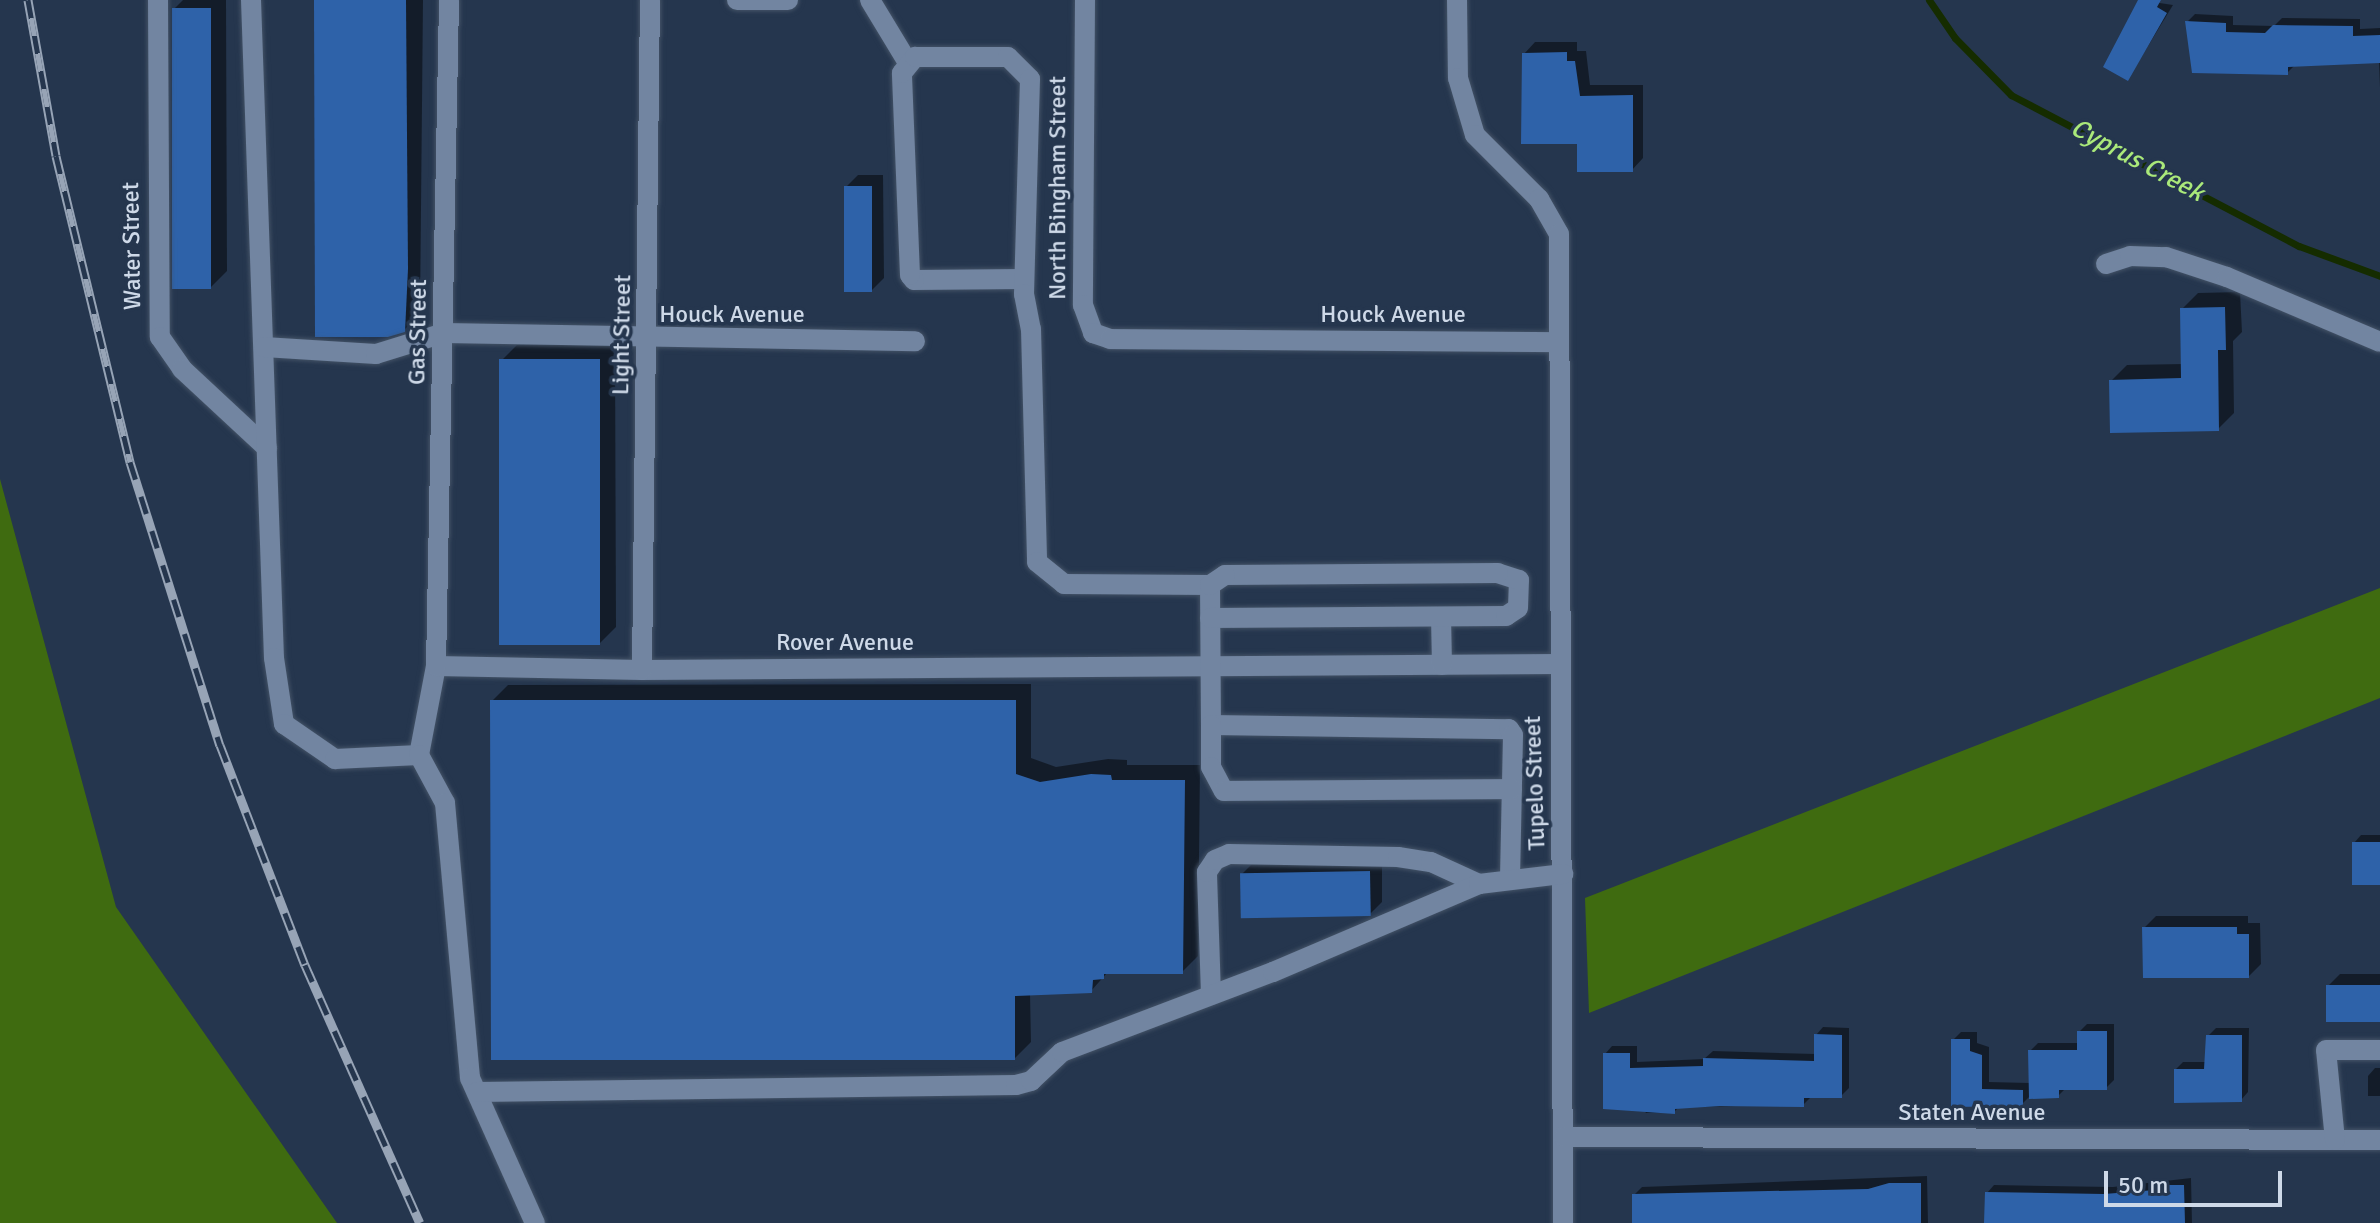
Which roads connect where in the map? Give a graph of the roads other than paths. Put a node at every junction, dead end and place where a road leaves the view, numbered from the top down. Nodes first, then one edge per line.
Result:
1 (158, 0) edge
2 (251, 0) edge
3 (449, 0) edge
4 (650, 0) edge
5 (737, 0) edge
6 (788, 0) edge
7 (870, 0) edge
8 (1085, 0) edge
9 (1457, 0) edge
10 (907, 61) junction
11 (2106, 264) dead end
12 (1024, 279) junction
13 (444, 333) junction
14 (648, 340) junction
15 (1132, 340) joint
16 (915, 341) dead end
17 (1558, 342) junction
18 (2380, 342) edge
19 (264, 347) junction
20 (267, 448) junction
21 (1210, 585) junction
22 (1441, 617) junction
23 (1210, 618) junction
24 (1558, 664) junction
25 (1442, 665) junction
26 (436, 666) junction
27 (1210, 667) junction
28 (642, 670) junction
29 (1211, 725) junction
30 (419, 755) junction
31 (1512, 789) junction
32 (1563, 874) junction
33 (1510, 879) junction
34 (1479, 884) junction
35 (1211, 995) junction
36 (2380, 1050) edge
37 (477, 1092) junction
38 (1564, 1137) junction
39 (2335, 1140) junction
40 (2380, 1140) edge
41 (535, 1223) edge
42 (1563, 1223) edge

1 - 20 street, Water Street
2 - 19 street
3 - 13 street, Gas Street
4 - 14 street, Light Street
5 - 6 street
7 - 10 street
8 - 15 street, North Bingham Street
9 - 17 street, Tupelo Street
10 - 12 street
10 - 12 street
11 - 18 street
12 - 21 street
13 - 14 street, Houck Avenue
13 - 19 street, Houck Avenue
13 - 26 street, Gas Street
14 - 16 street, Houck Avenue
14 - 28 street, Light Street
15 - 17 street, Houck Avenue
17 - 24 street, Tupelo Street
19 - 20 street
20 - 30 street
21 - 22 street
21 - 23 street
22 - 23 street
22 - 25 street
23 - 27 street
24 - 25 street, Rover Avenue
24 - 32 street, Tupelo Street
25 - 27 street, Rover Avenue
26 - 28 street, Rover Avenue
26 - 30 street
27 - 28 street, Rover Avenue
27 - 29 street
29 - 31 street
29 - 31 street
30 - 37 street
31 - 33 street
32 - 33 street
32 - 38 street, Tupelo Street
33 - 34 street
34 - 35 street
34 - 35 street
35 - 37 street
36 - 39 street
37 - 41 street
38 - 39 street, Staten Avenue
38 - 42 street, Tupelo Street
39 - 40 street, Staten Avenue

